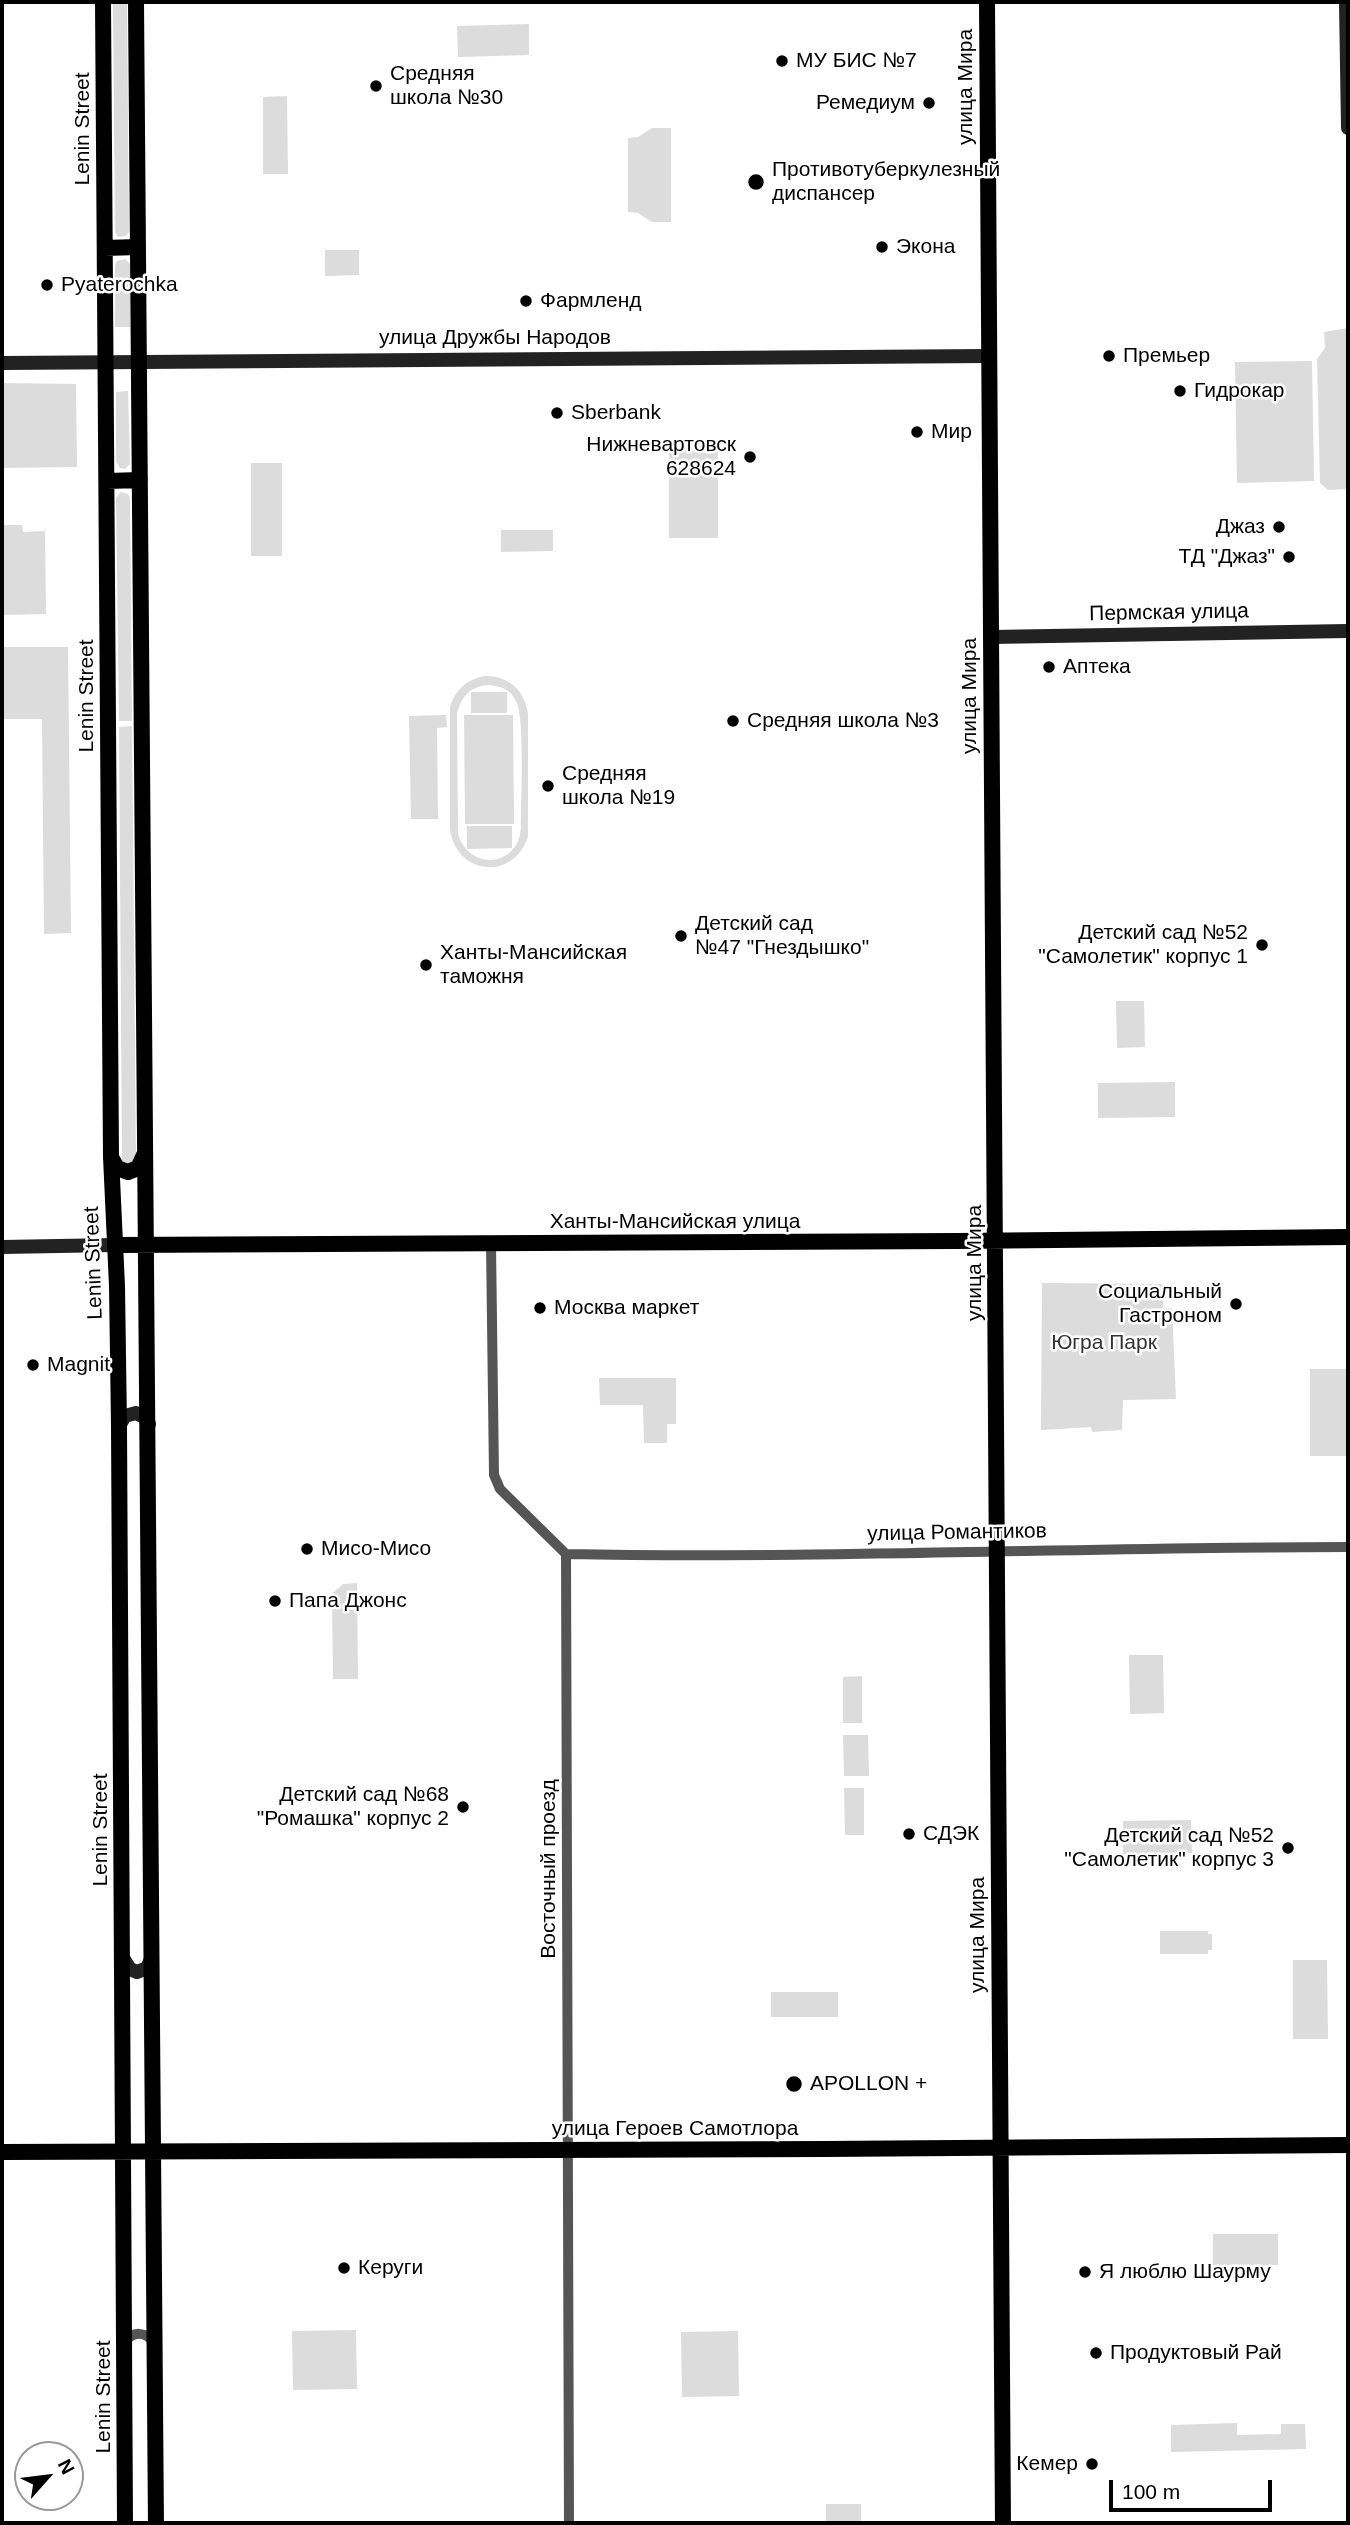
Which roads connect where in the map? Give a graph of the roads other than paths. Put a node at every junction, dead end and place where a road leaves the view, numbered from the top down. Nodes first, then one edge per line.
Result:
1 (103, 2) edge
2 (136, 2) edge
3 (987, 2) edge
4 (1346, 2) edge
5 (1348, 128) edge
6 (138, 247) junction
7 (104, 248) junction
8 (989, 356) junction
9 (105, 362) junction
10 (139, 362) junction
11 (2, 363) edge
12 (139, 480) junction
13 (107, 481) junction
14 (1348, 631) edge
15 (991, 637) junction
16 (144, 1154) junction
17 (111, 1157) junction
18 (1348, 1237) edge
19 (996, 1241) junction
20 (491, 1244) junction
21 (115, 1245) junction
22 (145, 1245) junction
23 (2, 1247) edge
24 (149, 1424) junction
25 (119, 1426) junction
26 (1348, 1546) edge
27 (997, 1551) junction
28 (566, 1555) junction
29 (152, 1957) junction
30 (123, 1958) junction
31 (1348, 2145) edge
32 (1001, 2147) junction
33 (569, 2150) junction
34 (124, 2151) junction
35 (154, 2151) junction
36 (2, 2152) edge
37 (124, 2344) junction
38 (155, 2344) junction
39 (125, 2523) edge
40 (156, 2523) edge
41 (569, 2523) edge
42 (1003, 2523) edge

1 - 7 main road, Lenin Street
2 - 6 main road
3 - 8 main road, улица Мира
4 - 5 street
6 - 7 main road
6 - 10 main road
7 - 9 main road, Lenin Street
8 - 10 street, улица Дружбы Народов
8 - 15 main road, улица Мира
9 - 10 street, улица Дружбы Народов
9 - 11 street, улица Дружбы Народов
9 - 13 main road, Lenin Street
10 - 12 main road
12 - 13 main road
12 - 16 main road
13 - 17 main road, Lenin Street
14 - 15 street, Пермская улица
15 - 19 main road, улица Мира
16 - 17 main road
16 - 22 main road
17 - 21 main road, Lenin Street
18 - 19 main road, Ханты-Мансийская улица
19 - 20 main road, Ханты-Мансийская улица
19 - 27 main road, улица Мира
20 - 22 main road, Ханты-Мансийская улица
20 - 28 street
21 - 22 main road, Ханты-Мансийская улица
21 - 23 street, Ханты-Мансийская улица
21 - 25 main road, Lenin Street
22 - 24 main road
24 - 25 street
24 - 29 main road
25 - 30 main road, Lenin Street
26 - 27 street, улица Романтиков
27 - 28 street, улица Романтиков
27 - 32 main road, улица Мира
28 - 33 street, Восточный проезд
29 - 30 street
29 - 35 main road
30 - 34 main road, Lenin Street
31 - 32 main road, улица Героев Самотлора
32 - 33 main road, улица Героев Самотлора
32 - 42 main road, улица Мира
33 - 35 main road, улица Героев Самотлора
33 - 41 street, Восточный проезд
34 - 35 main road, улица Героев Самотлора
34 - 36 main road, улица Героев Самотлора
34 - 37 main road, Lenin Street
35 - 38 main road
37 - 38 street
37 - 39 main road, Lenin Street
38 - 40 main road

